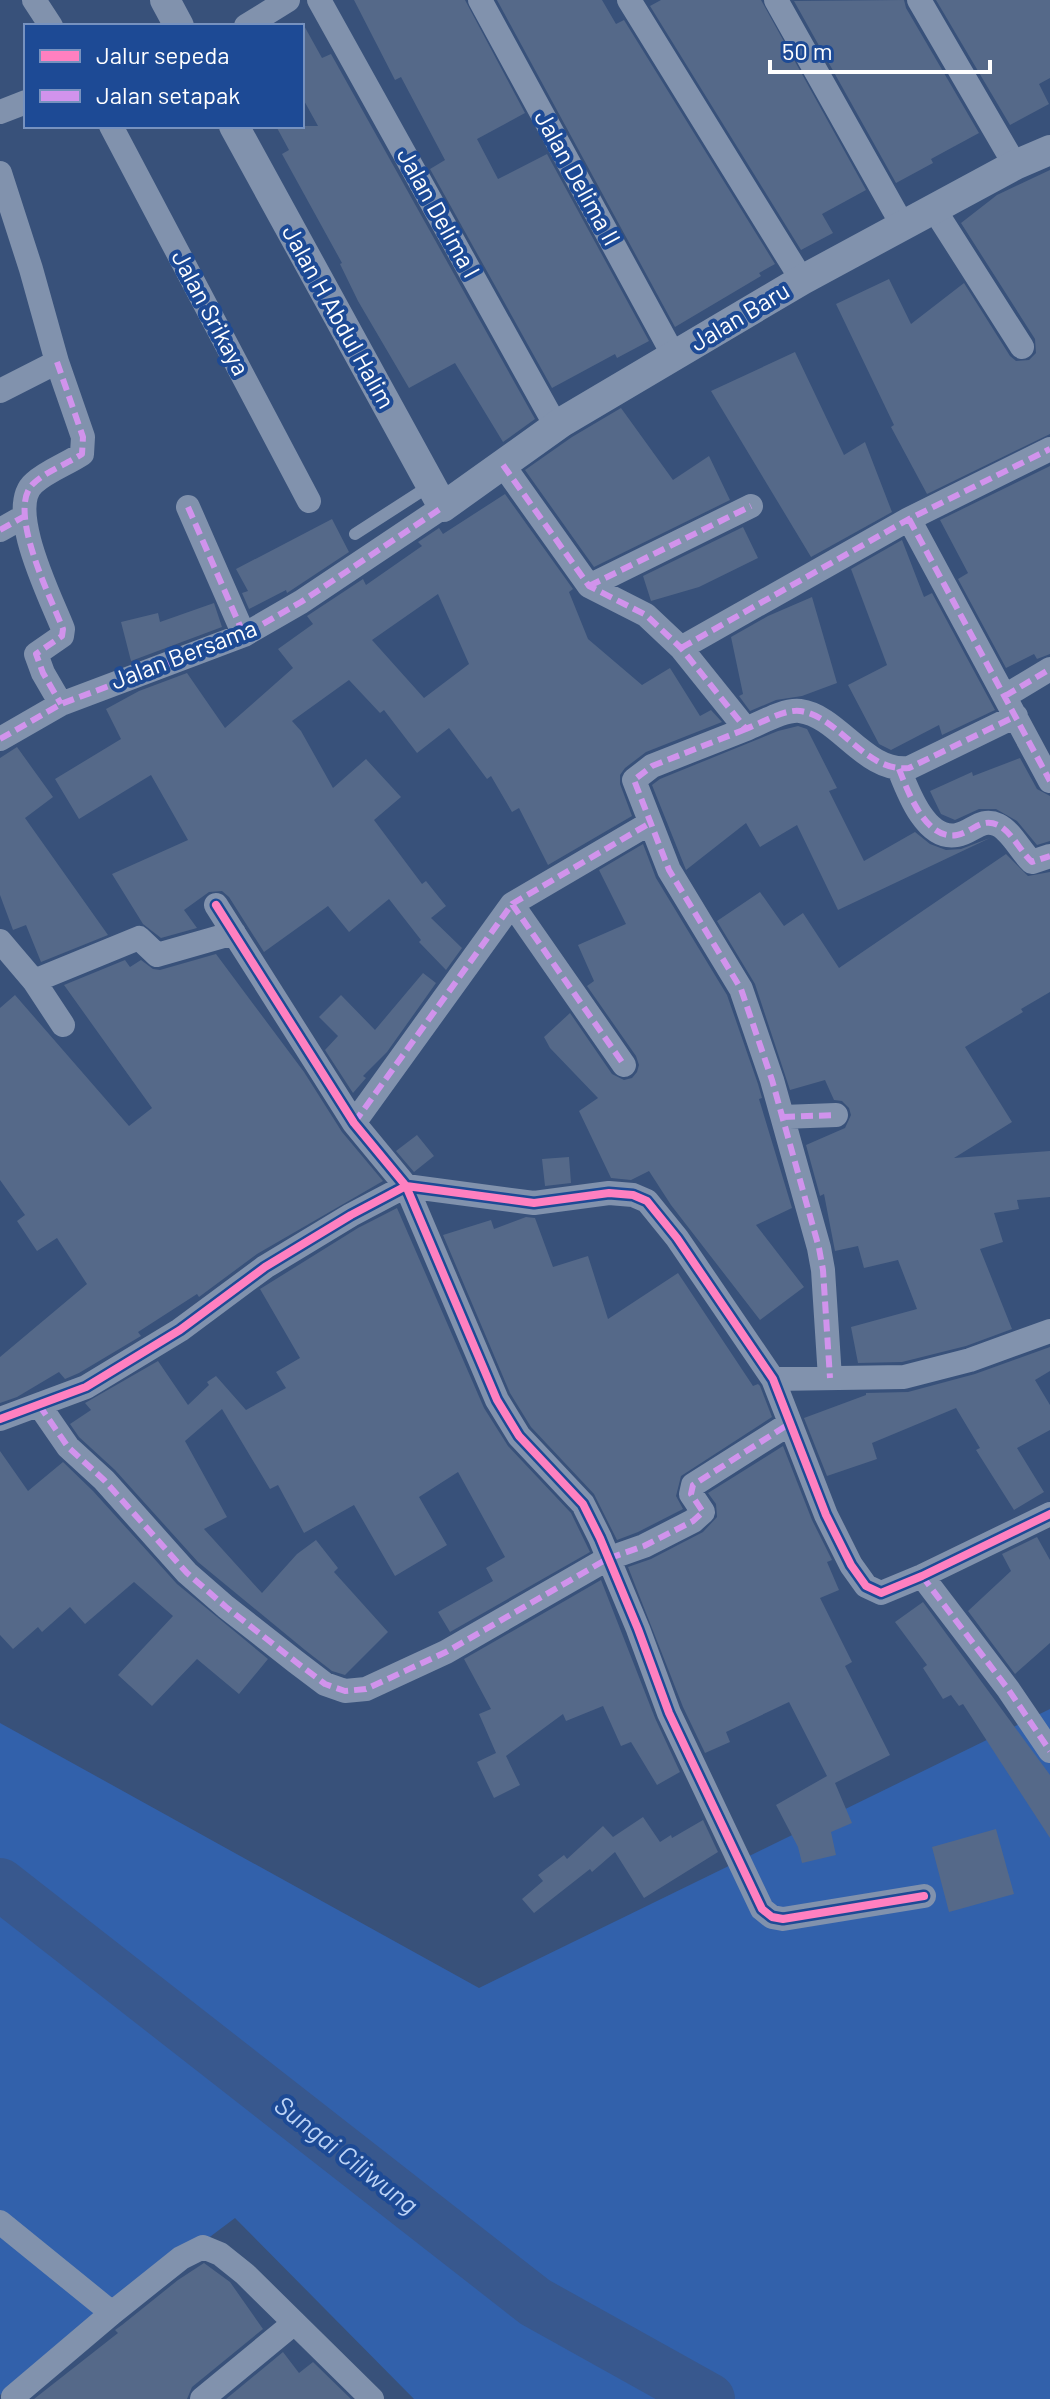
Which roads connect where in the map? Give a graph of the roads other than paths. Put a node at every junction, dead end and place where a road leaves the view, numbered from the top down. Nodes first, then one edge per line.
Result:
1 (34, 0) edge
2 (165, 0) edge
3 (288, 0) edge
4 (319, 0) edge
5 (480, 0) edge
6 (629, 0) edge
7 (776, 0) edge
8 (919, 0) edge
9 (50, 24) edge
10 (178, 24) edge
11 (249, 24) edge
12 (24, 103) edge
13 (0, 112) edge
14 (112, 128) edge
15 (235, 128) edge
16 (1050, 150) edge
17 (1015, 165) junction
18 (0, 173) edge
19 (934, 209) junction
20 (903, 226) junction
21 (21, 238) junction
22 (0, 251) edge
23 (802, 280) junction
24 (1022, 347) dead end
25 (674, 356) junction
26 (57, 362) junction
27 (0, 391) edge
28 (556, 426) junction
29 (1050, 449) edge
30 (503, 465) junction
31 (437, 496) junction
32 (309, 501) dead end
33 (751, 506) dead end
34 (188, 507) dead end
35 (23, 517) junction
36 (909, 519) junction
37 (0, 530) edge
38 (355, 534) dead end
39 (589, 586) junction
40 (244, 635) junction
41 (681, 648) junction
42 (1050, 669) edge
43 (61, 704) junction
44 (1010, 706) junction
45 (746, 729) junction
46 (0, 739) edge
47 (899, 769) junction
48 (1050, 781) edge
49 (650, 823) junction
50 (1050, 856) edge
51 (512, 904) junction
52 (216, 905) dead end
53 (234, 933) junction
54 (0, 941) edge
55 (34, 981) junction
56 (63, 1025) dead end
57 (624, 1065) dead end
58 (836, 1115) dead end
59 (783, 1117) junction
60 (354, 1123) junction
61 (406, 1186) junction
62 (1050, 1331) edge
63 (830, 1378) junction
64 (773, 1379) junction
65 (39, 1405) junction
66 (0, 1419) edge
67 (789, 1424) junction
68 (1050, 1514) edge
69 (607, 1559) junction
70 (922, 1576) junction
71 (1050, 1751) edge
72 (924, 1896) dead end
73 (0, 2222) edge
74 (112, 2313) junction
75 (293, 2324) junction
76 (9, 2395) edge
77 (202, 2399) edge
78 (372, 2399) edge

1 - 9 street
2 - 10 street
3 - 11 street
4 - 28 street, Jalan Delima I
5 - 25 street, Jalan Delima II
6 - 23 street
7 - 20 street
8 - 17 street
12 - 13 street
14 - 32 street, Jalan Srikaya
15 - 31 street, Jalan H Abdul Halim
16 - 17 street, Jalan Baru
17 - 19 street, Jalan Baru
18 - 21 street
19 - 20 street, Jalan Baru
19 - 24 street
20 - 23 street, Jalan Baru
21 - 22 street
21 - 26 street
23 - 25 street, Jalan Baru
25 - 28 street, Jalan Baru
26 - 27 street
26 - 35 street
28 - 30 street, Jalan Baru
29 - 36 street
30 - 31 street, Jalan Baru
30 - 39 street
31 - 38 lane
31 - 40 street, Jalan Bersama
33 - 39 street
34 - 40 street
35 - 37 street
35 - 43 street
36 - 41 street
36 - 44 street
39 - 41 street
40 - 43 street, Jalan Bersama
41 - 45 street
42 - 44 street
43 - 46 street, Jalan Bersama
44 - 47 street
44 - 48 street
45 - 47 street
45 - 49 street
47 - 50 street
49 - 51 street
49 - 59 street
51 - 57 street
51 - 60 street
52 - 53 street
53 - 55 street
53 - 60 street
54 - 55 street
55 - 56 street
58 - 59 street
59 - 63 street
60 - 61 street
61 - 64 street
61 - 65 street
61 - 69 street
62 - 63 street
63 - 64 street
64 - 67 street
65 - 66 street
65 - 69 street
67 - 69 street
67 - 70 street
68 - 70 street
69 - 72 street
70 - 71 street
73 - 74 street
74 - 75 street
74 - 76 street
75 - 77 street
75 - 78 street

